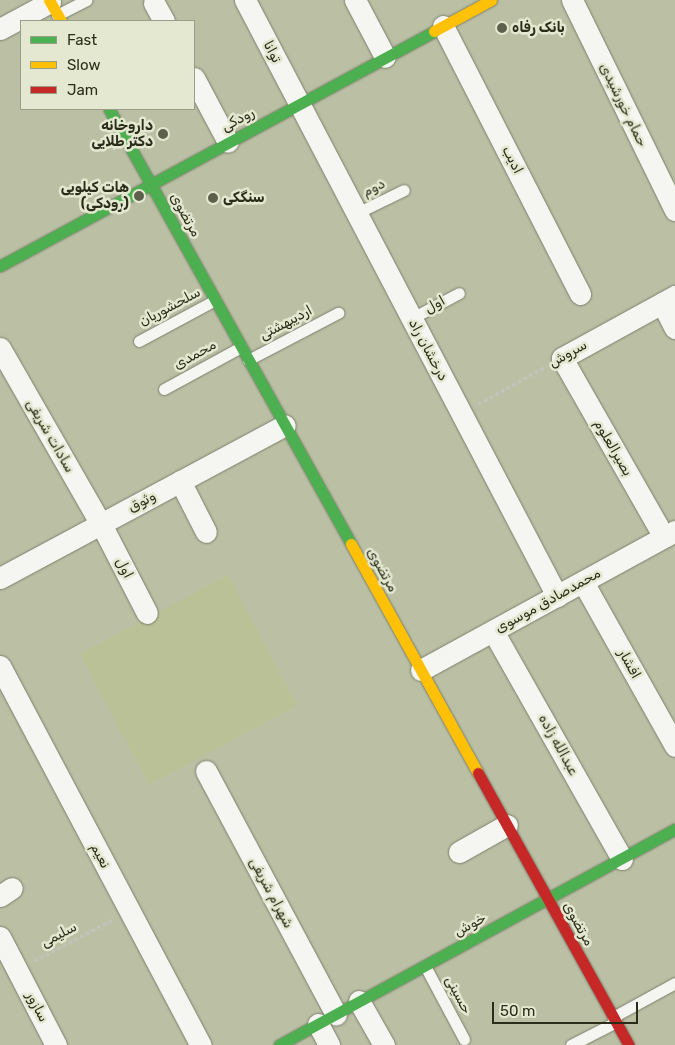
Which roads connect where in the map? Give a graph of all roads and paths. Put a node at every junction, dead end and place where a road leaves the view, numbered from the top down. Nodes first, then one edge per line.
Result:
1 (86, 0) edge
2 (245, 0) edge
3 (355, 0) edge
4 (490, 0) edge
5 (572, 0) edge
6 (154, 3) dead end
7 (54, 10) edge
8 (26, 20) edge
9 (163, 20) edge
10 (20, 22) edge
11 (443, 26) junction
12 (0, 29) edge
13 (386, 57) junction
14 (195, 80) edge
15 (299, 104) junction
16 (110, 110) edge
17 (228, 142) junction
18 (151, 184) junction
19 (404, 190) dead end
20 (675, 210) edge
21 (357, 213) junction
22 (0, 266) edge
23 (459, 292) dead end
24 (580, 294) dead end
25 (215, 300) junction
26 (668, 300) edge
27 (338, 313) dead end
28 (412, 318) junction
29 (675, 328) edge
30 (140, 341) dead end
31 (241, 347) junction
32 (0, 348) edge
33 (562, 358) junction
34 (248, 360) junction
35 (164, 389) dead end
36 (462, 413) junction
37 (285, 425) junction
38 (180, 481) junction
39 (101, 524) junction
40 (206, 532) dead end
41 (669, 534) edge
42 (0, 578) edge
43 (583, 582) junction
44 (558, 596) junction
45 (147, 613) dead end
46 (493, 631) junction
47 (0, 666) edge
48 (421, 670) junction
49 (675, 746) edge
50 (206, 771) dead end
51 (507, 825) junction
52 (675, 830) edge
53 (459, 852) dead end
54 (622, 859) junction
55 (548, 900) junction
56 (129, 910) junction
57 (0, 937) edge
58 (425, 966) junction
59 (18, 970) junction
60 (675, 982) edge
61 (360, 1001) junction
62 (327, 1019) junction
63 (614, 1019) junction
64 (464, 1039) dead end
65 (56, 1045) edge
66 (200, 1045) edge
67 (279, 1045) edge
68 (329, 1045) edge
69 (384, 1045) edge
70 (571, 1045) edge
71 (629, 1045) edge

1 - 7 lane
2 - 15 street, توانا
3 - 13 street
4 - 11 street, رودکی
5 - 20 street, حمام خورشیدی
6 - 9 street
7 - 8 street
10 - 12 street
11 - 13 street, رودکی
11 - 24 street, ادیب
13 - 15 street, رودکی
14 - 17 street
15 - 17 street, رودکی
15 - 21 street, درخشان راد
16 - 18 street, مرتضوی
17 - 18 street, رودکی
18 - 22 street, رودکی
18 - 25 street, مرتضوی
19 - 21 lane, دوم
21 - 28 street, درخشان راد
23 - 28 lane, اول
25 - 30 lane, سلحشوریان
25 - 31 street, مرتضوی
26 - 29 street
26 - 33 street, سروش
27 - 34 lane, اردیبهشتی
28 - 36 street, درخشان راد
31 - 34 street, مرتضوی
31 - 35 lane, محمدی
32 - 39 street, سادات شریفی
33 - 36 path, سروش
33 - 41 street, بصیرالعلوم
34 - 37 street, مرتضوی
36 - 44 street, درخشان راد
37 - 38 street, وثوق
37 - 48 street, مرتضوی
38 - 39 street, وثوق
38 - 40 street
39 - 42 street, وثوق
39 - 45 street, اول
41 - 43 street, محمدصادق موسوی
43 - 44 street, محمدصادق موسوی
43 - 49 street, افشار
44 - 46 street, محمدصادق موسوی
46 - 48 street, محمدصادق موسوی
46 - 54 street, عبدالله زاده
47 - 56 street, نعیم
48 - 51 street, مرتضوی
50 - 62 street, شهرام شریفی
51 - 53 street
51 - 55 street, مرتضوی
52 - 54 street, خوش
54 - 55 street, خوش
55 - 58 street, خوش
55 - 63 street, مرتضوی
56 - 59 path, سلیمی
56 - 66 street, نعیم
57 - 59 street, سازور
58 - 61 street, خوش
58 - 64 lane, حسینی
59 - 65 street, سازور
60 - 63 lane
61 - 62 street, خوش
61 - 69 street
62 - 67 street, خوش
62 - 68 street, شهرام شریفی
63 - 70 lane
63 - 71 street, مرتضوی

